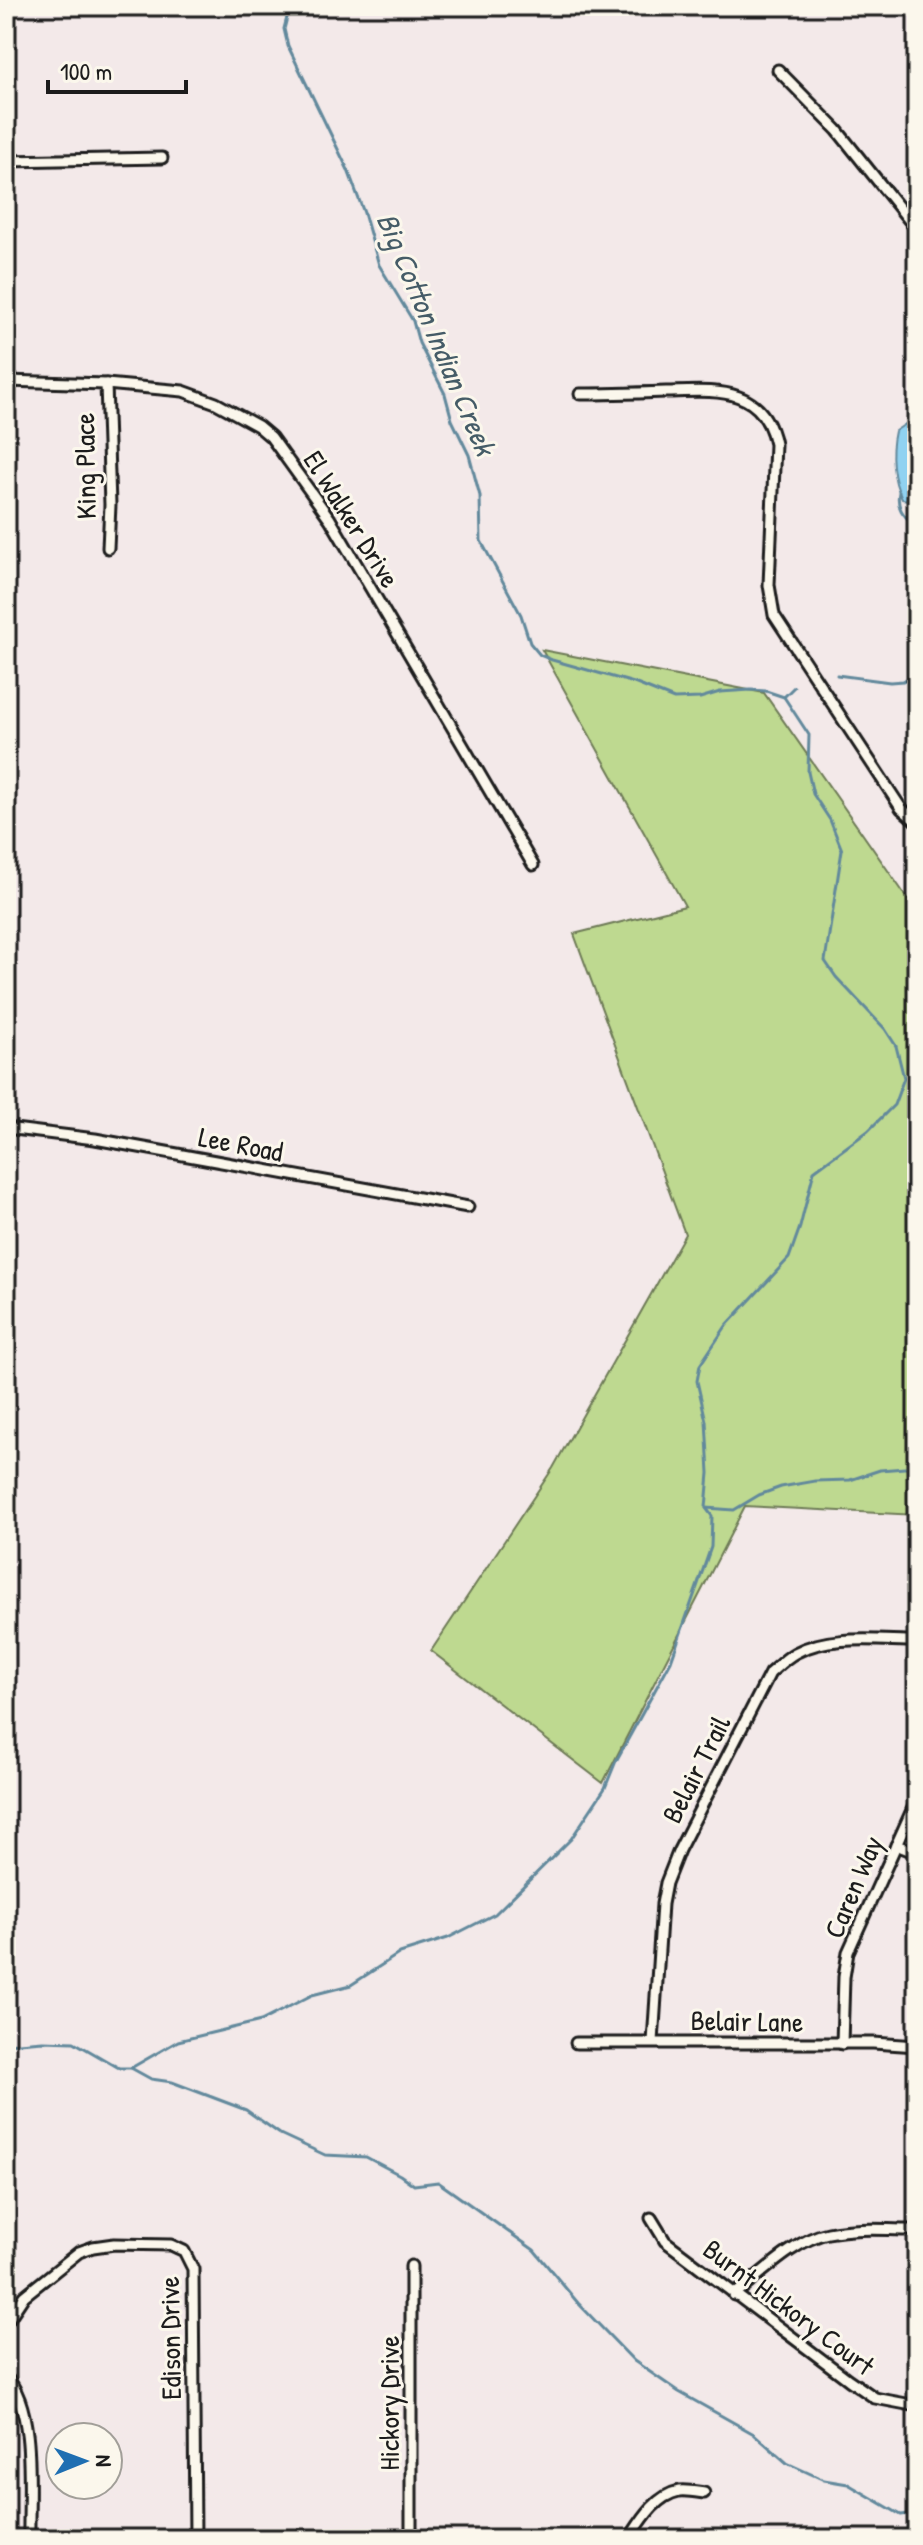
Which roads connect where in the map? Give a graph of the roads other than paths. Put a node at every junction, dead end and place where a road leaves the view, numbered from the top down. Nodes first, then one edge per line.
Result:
1 (778, 70) dead end
2 (162, 158) dead end
3 (6, 161) edge
4 (917, 230) edge
5 (6, 381) edge
6 (106, 384) junction
7 (580, 394) dead end
8 (108, 548) dead end
9 (917, 822) edge
10 (533, 865) dead end
11 (6, 1128) edge
12 (468, 1207) dead end
13 (917, 1641) edge
14 (917, 1799) edge
15 (896, 1845) junction
16 (917, 1853) edge
17 (653, 2042) junction
18 (576, 2043) dead end
19 (842, 2044) junction
20 (917, 2046) edge
21 (651, 2218) dead end
22 (917, 2230) edge
23 (411, 2266) dead end
24 (734, 2295) junction
25 (6, 2323) edge
26 (6, 2377) edge
27 (917, 2406) edge
28 (704, 2493) dead end
29 (29, 2539) edge
30 (195, 2539) edge
31 (411, 2539) edge
32 (629, 2539) edge

1 - 4 street
2 - 3 street
5 - 6 street, El Walker Drive
6 - 8 street, King Place
6 - 10 street, El Walker Drive
7 - 9 street
11 - 12 street, Lee Road
13 - 17 street, Belair Trail
14 - 15 street, Caren Way
15 - 16 street
15 - 19 street, Caren Way
17 - 18 street, Belair Lane
17 - 19 street, Belair Lane
19 - 20 street, Belair Lane
21 - 24 street, Burnt Hickory Court
22 - 24 street
23 - 31 street, Hickory Drive
24 - 27 street, Burnt Hickory Court
25 - 30 street, Edison Drive
26 - 29 street
28 - 32 street

